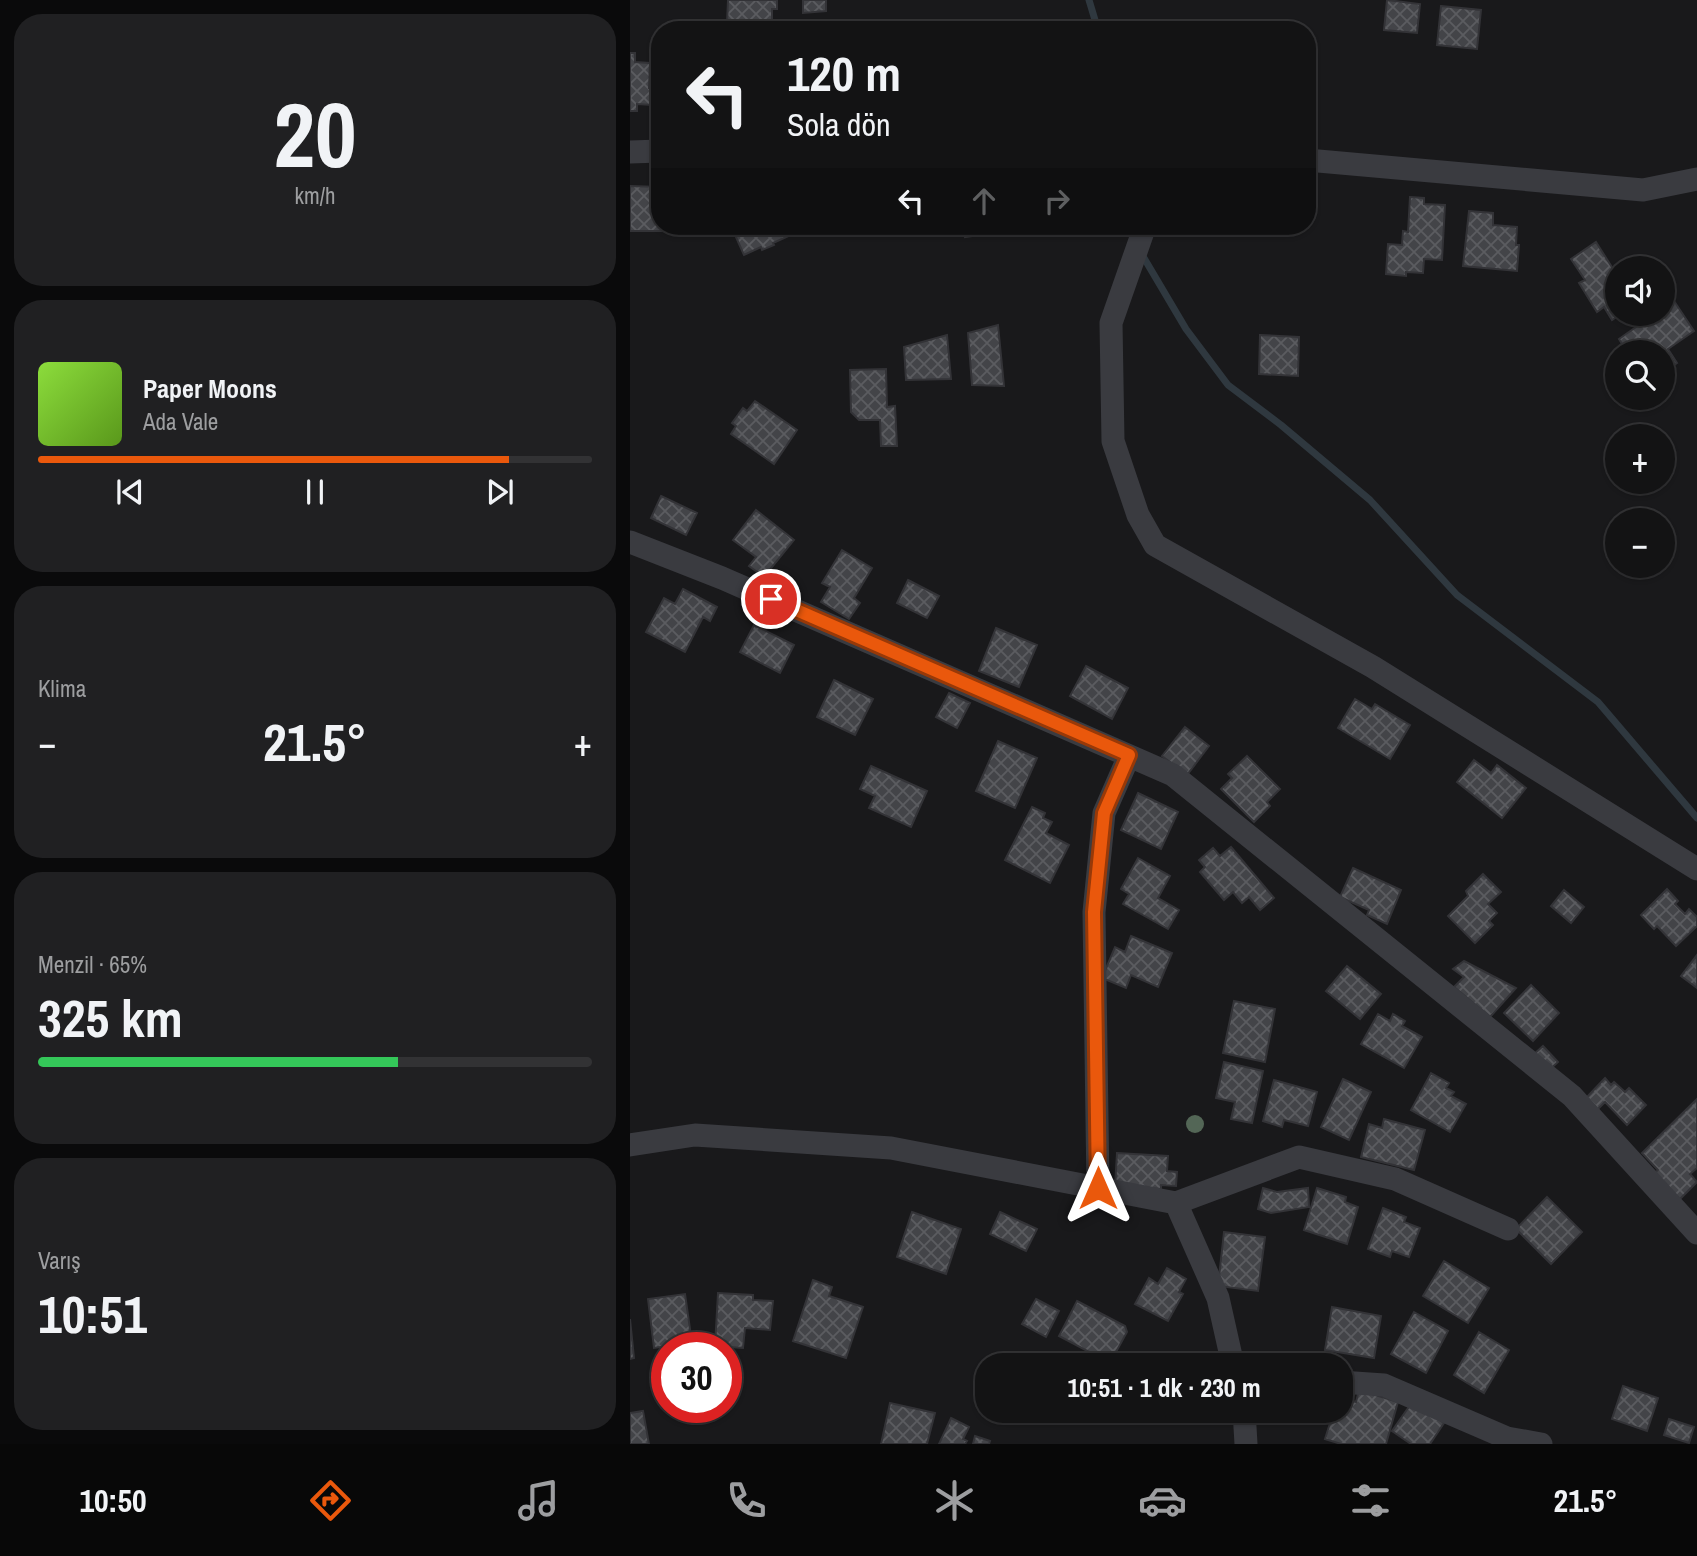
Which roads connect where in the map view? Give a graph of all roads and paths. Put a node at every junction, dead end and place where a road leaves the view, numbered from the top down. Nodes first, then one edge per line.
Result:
1 (651, 151) edge
2 (630, 152) edge
3 (1316, 161) edge
4 (1697, 179) edge
5 (1141, 235) edge
6 (630, 542) edge
7 (1129, 755) junction
8 (1697, 869) edge
9 (630, 1145) edge
10 (1098, 1188) junction
11 (1176, 1203) junction
12 (1508, 1229) dead end
13 (1697, 1233) edge
14 (1230, 1353) edge
15 (1353, 1383) edge
16 (1245, 1423) edge
17 (1246, 1444) edge
18 (1541, 1444) edge

1 - 2 street
3 - 4 street
5 - 8 street
6 - 7 street
7 - 10 street
7 - 13 street
9 - 10 street
10 - 11 street
11 - 12 street
11 - 14 street
15 - 18 street
16 - 17 street

